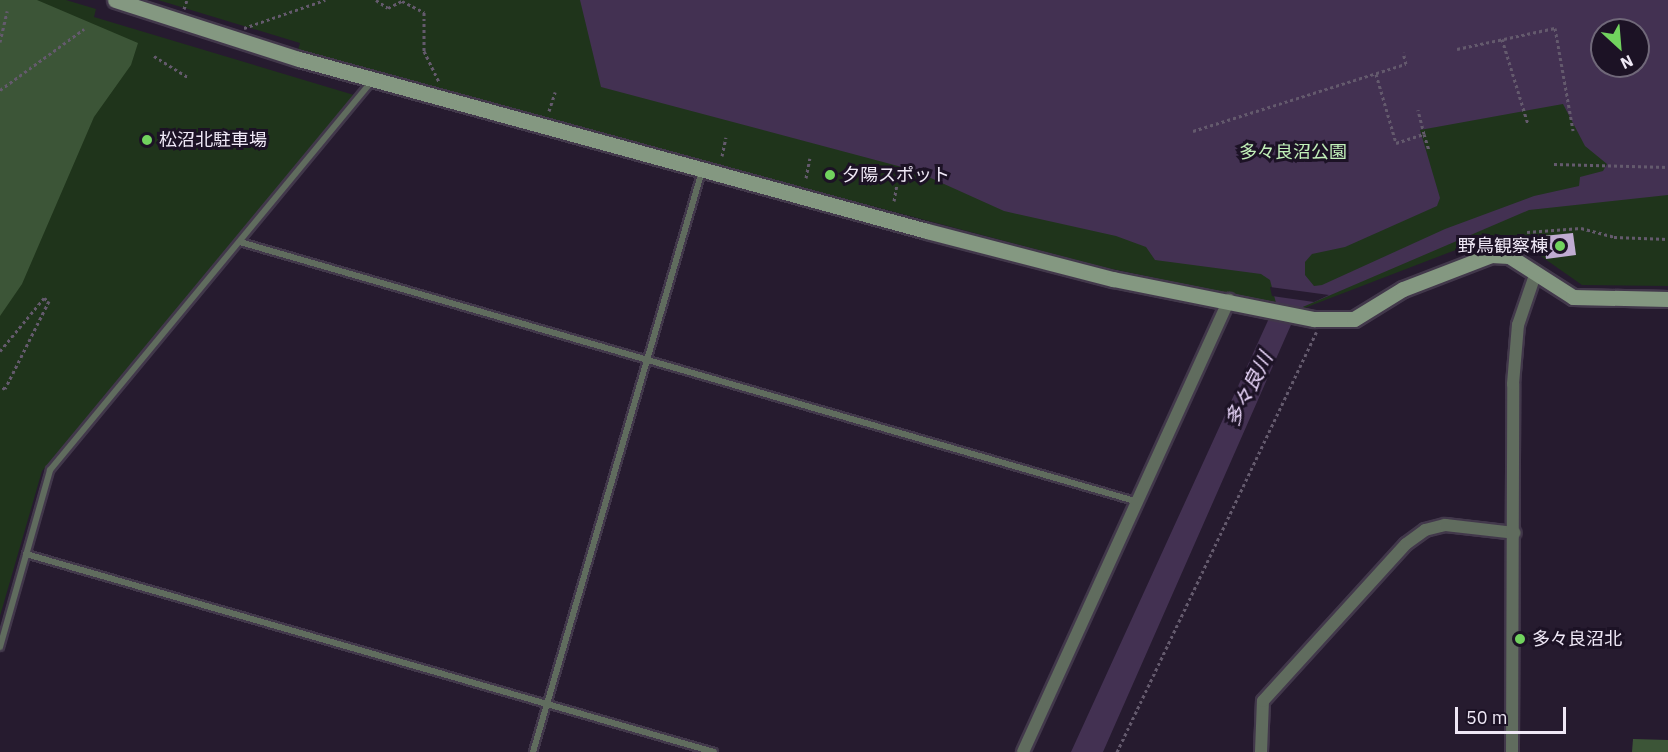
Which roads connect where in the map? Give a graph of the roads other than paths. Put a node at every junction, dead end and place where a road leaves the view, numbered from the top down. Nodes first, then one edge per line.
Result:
1 (115, 0) edge
2 (373, 80) junction
3 (702, 169) junction
4 (240, 242) junction
5 (1535, 275) junction
6 (1668, 299) edge
7 (1229, 300) junction
8 (644, 361) junction
9 (1135, 501) junction
10 (1515, 533) junction
11 (26, 554) junction
12 (0, 647) edge
13 (547, 704) junction
14 (533, 752) edge
15 (714, 752) edge
16 (1023, 752) edge
17 (1261, 752) edge
18 (1512, 752) edge

1 - 2 street
2 - 3 street
2 - 4 lane
3 - 7 street
3 - 8 lane
4 - 8 lane
4 - 11 lane
5 - 6 street
5 - 7 street
5 - 10 street
7 - 9 street
8 - 9 lane
8 - 13 lane
9 - 16 street
10 - 17 street
10 - 18 street
11 - 12 lane
11 - 13 lane
13 - 14 lane
13 - 15 lane

